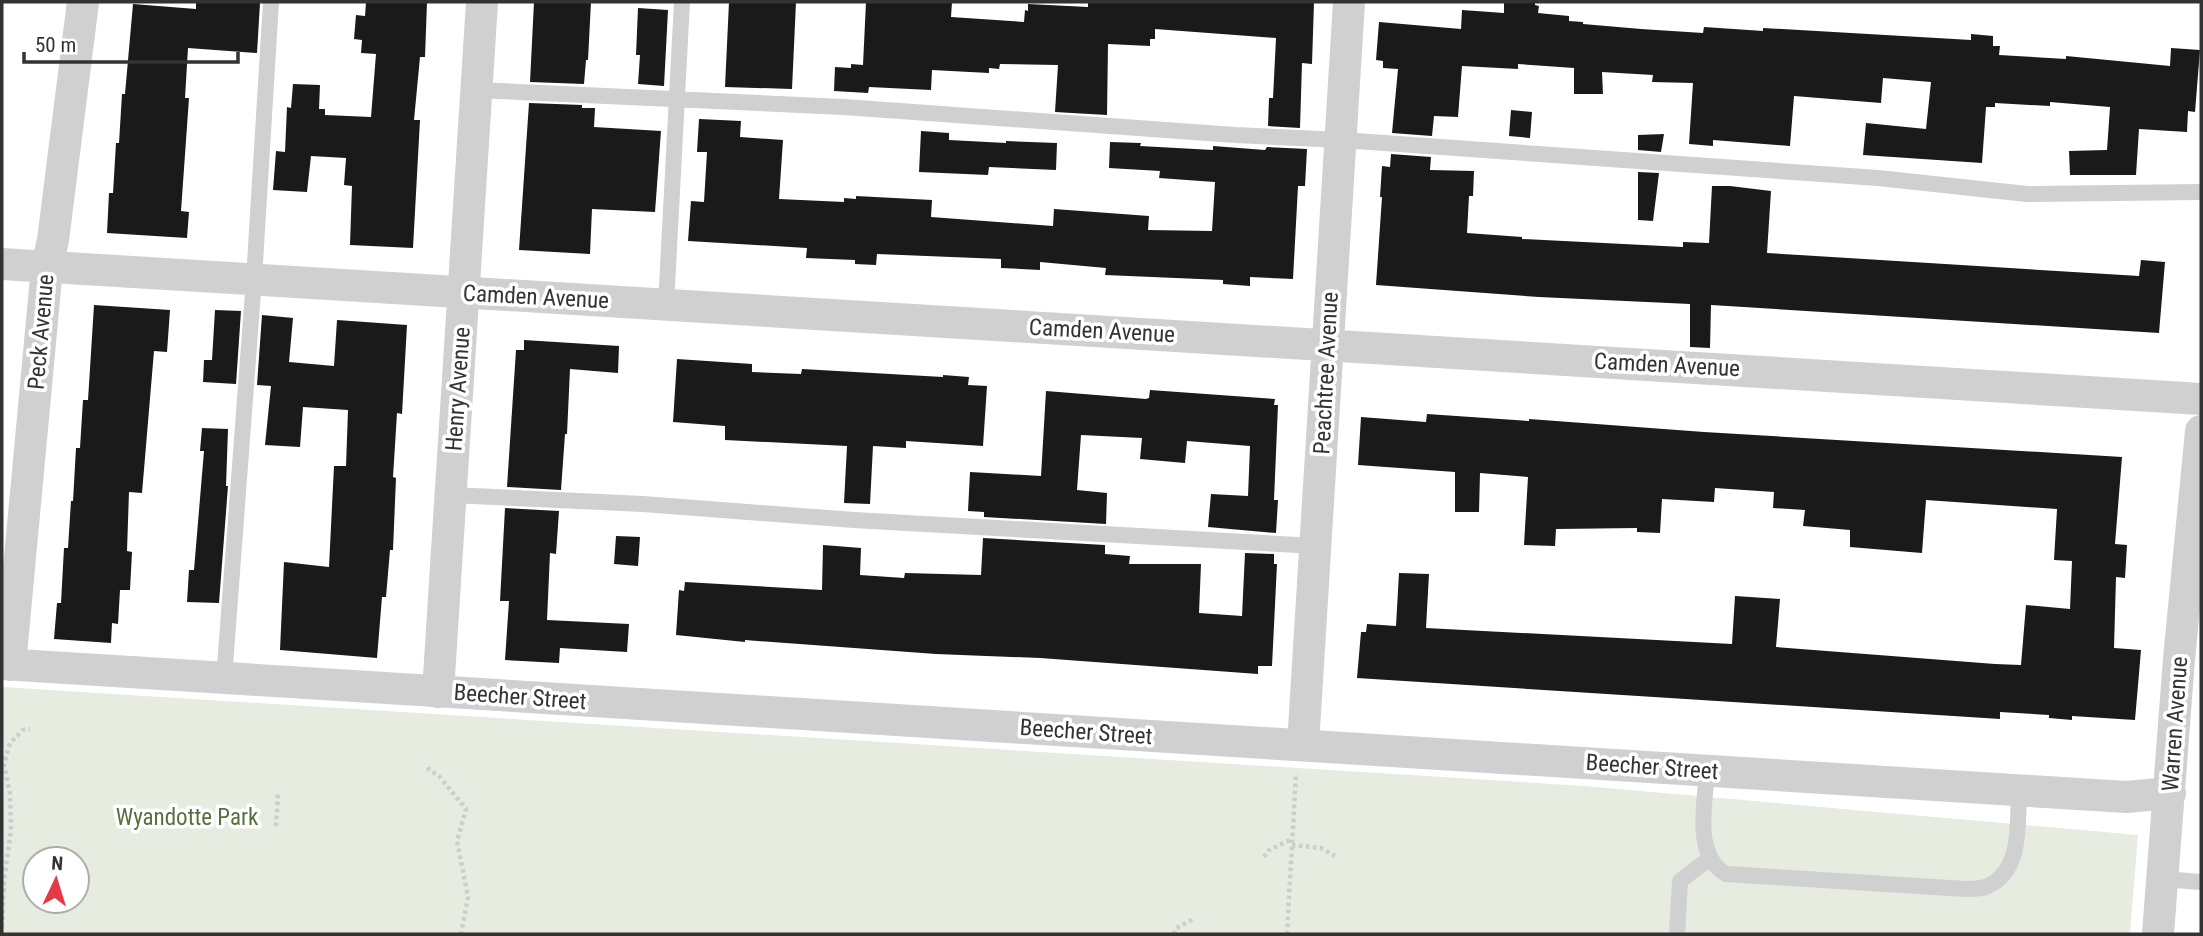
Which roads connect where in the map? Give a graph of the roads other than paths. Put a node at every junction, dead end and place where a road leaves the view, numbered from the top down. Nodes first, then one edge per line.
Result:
1 (83, 2) edge
2 (271, 2) edge
3 (482, 2) edge
4 (682, 2) edge
5 (1349, 2) edge
6 (478, 90) junction
7 (677, 99) junction
8 (1342, 140) junction
9 (2201, 192) edge
10 (2, 264) edge
11 (47, 267) junction
12 (254, 279) junction
13 (464, 293) junction
14 (666, 305) junction
15 (1329, 345) junction
16 (2201, 399) edge
17 (2201, 431) edge
18 (2201, 437) edge
19 (451, 495) junction
20 (1315, 546) junction
21 (2190, 659) edge
22 (6, 664) edge
23 (224, 679) junction
24 (438, 692) junction
25 (1303, 745) junction
26 (1707, 771) junction
27 (2019, 791) junction
28 (2170, 793) junction
29 (1710, 858) junction
30 (2163, 879) junction
31 (2201, 882) edge
32 (1677, 934) edge
33 (2158, 934) edge

1 - 11 street, Peck Avenue
2 - 12 lane
3 - 6 street, Henry Avenue
4 - 7 lane
5 - 8 street, Peachtree Avenue
6 - 7 lane
6 - 13 street, Henry Avenue
7 - 8 lane
7 - 14 lane
8 - 9 lane
8 - 15 street, Peachtree Avenue
10 - 11 street, Camden Avenue
11 - 12 street, Camden Avenue
11 - 22 street, Peck Avenue
12 - 13 street, Camden Avenue
12 - 23 lane
13 - 14 street, Camden Avenue
13 - 19 street, Henry Avenue
14 - 15 street, Camden Avenue
15 - 16 street, Camden Avenue
15 - 20 street, Peachtree Avenue
17 - 18 street, Warren Avenue
18 - 21 street, Warren Avenue
19 - 20 lane
19 - 24 street, Henry Avenue
20 - 25 street, Peachtree Avenue
21 - 28 street, Warren Avenue
22 - 23 street, Beecher Street
23 - 24 street, Beecher Street
24 - 25 street, Beecher Street
25 - 26 street, Beecher Street
26 - 27 street, Beecher Street
26 - 29 lane
27 - 28 street, Beecher Street
27 - 29 lane
28 - 30 street, Warren Avenue
29 - 32 lane
30 - 31 lane
30 - 33 street, Warren Avenue

